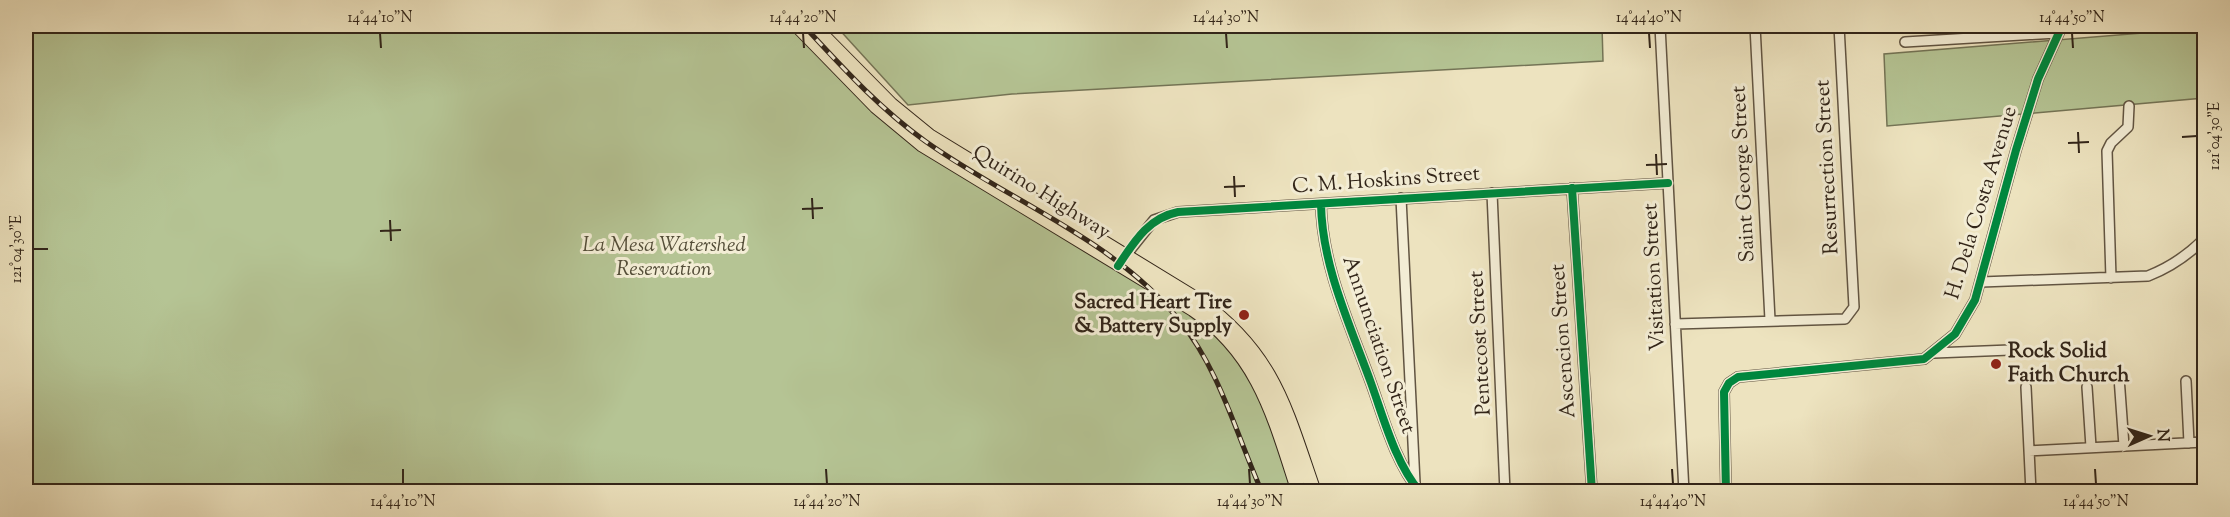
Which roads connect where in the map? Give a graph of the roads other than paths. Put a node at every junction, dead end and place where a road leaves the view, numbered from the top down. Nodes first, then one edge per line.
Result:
1 (798, 26) edge
2 (813, 26) edge
3 (1660, 26) edge
4 (1755, 26) edge
5 (1839, 26) edge
6 (2060, 29) edge
7 (1905, 42) dead end
8 (2129, 106) dead end
9 (1668, 183) junction
10 (1572, 188) junction
11 (1492, 193) junction
12 (1401, 198) junction
13 (1321, 204) junction
14 (2205, 239) edge
15 (1122, 261) junction
16 (2112, 278) junction
17 (1981, 282) junction
18 (1770, 320) junction
19 (1676, 324) junction
20 (2010, 350) dead end
21 (1934, 354) junction
22 (2119, 376) dead end
23 (2186, 381) dead end
24 (2026, 387) dead end
25 (2087, 387) dead end
26 (2205, 442) edge
27 (2189, 443) junction
28 (2124, 446) junction
29 (2091, 447) junction
30 (2029, 450) junction
31 (1418, 489) edge
32 (1299, 492) edge
33 (1314, 492) edge
34 (1505, 492) edge
35 (1592, 492) edge
36 (1684, 492) edge
37 (1726, 492) edge
38 (2031, 492) edge

1 - 15 main road, Quirino Highway
2 - 15 main road, Quirino Highway
3 - 9 street, Visitation Street
4 - 18 street, Saint George Street
5 - 18 street, Resurrection Street
6 - 7 street
6 - 17 street, H. Dela Costa Avenue
8 - 16 street
9 - 10 street, C. M. Hoskins Street
9 - 19 street, Visitation Street
10 - 11 street, C. M. Hoskins Street
10 - 35 street, Ascencion Street
11 - 12 street, C. M. Hoskins Street
11 - 34 street, Pentecost Street
12 - 13 street, C. M. Hoskins Street
12 - 31 street
13 - 15 street, C. M. Hoskins Street
13 - 31 street, Annunciation Street
14 - 16 street
15 - 32 main road, Quirino Highway
15 - 33 main road, Quirino Highway
16 - 17 street
17 - 21 street, H. Dela Costa Avenue
18 - 19 street
19 - 36 street, Visitation Street
20 - 21 street
21 - 37 street, H. Dela Costa Avenue
22 - 28 street
23 - 27 street
24 - 30 street
25 - 29 street
26 - 27 street
27 - 28 street
28 - 29 street
29 - 30 street
30 - 38 street

